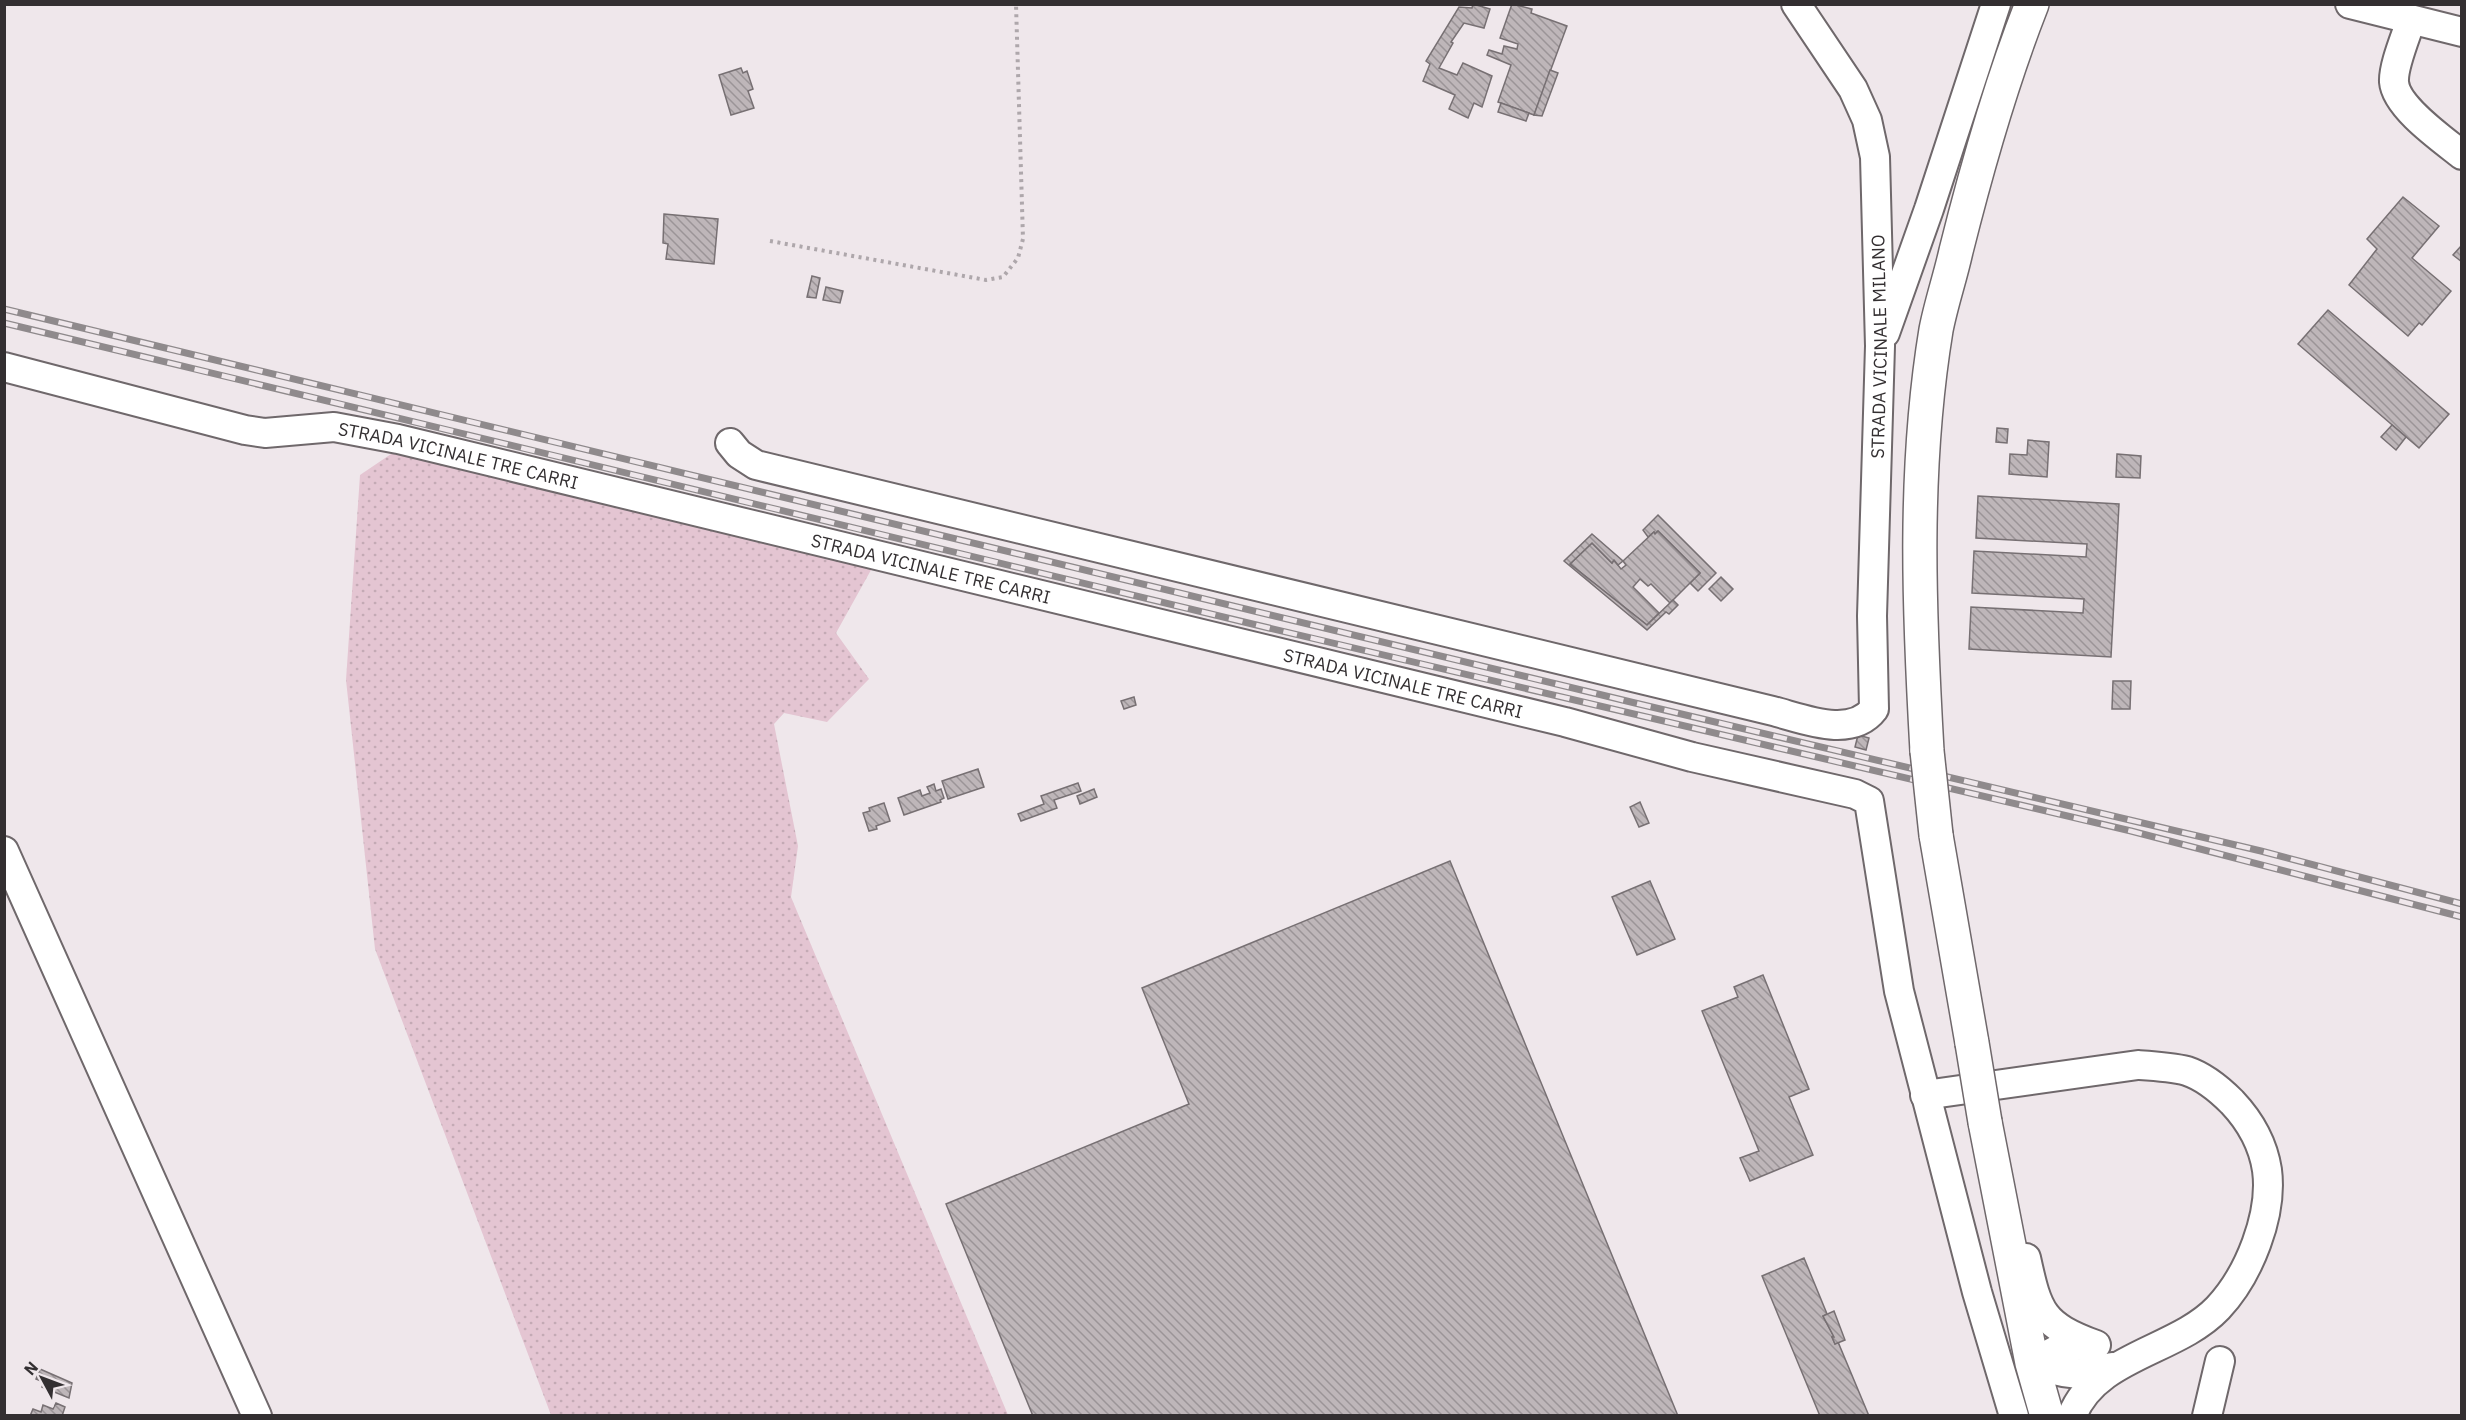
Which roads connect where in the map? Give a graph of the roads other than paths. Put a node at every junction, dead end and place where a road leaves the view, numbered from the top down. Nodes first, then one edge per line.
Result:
1 (1796, 4) edge
2 (1987, 4) edge
3 (1996, 4) edge
4 (2003, 4) edge
5 (2012, 4) edge
6 (2032, 4) edge
7 (2350, 4) edge
8 (2411, 20) junction
9 (2462, 32) edge
10 (1982, 49) junction
11 (2462, 155) edge
12 (1937, 329) junction
13 (1880, 346) junction
14 (4, 367) edge
15 (730, 443) dead end
16 (4, 851) edge
17 (1925, 1095) junction
18 (1995, 1171) junction
19 (2176, 1337) junction
20 (2096, 1345) junction
21 (2220, 1361) dead end
22 (2032, 1363) junction
23 (2124, 1364) junction
24 (257, 1416) edge
25 (2014, 1416) edge
26 (2047, 1416) edge
27 (2072, 1416) edge
28 (2207, 1416) edge

1 - 13 street, STRADA VICINALE MILANO
2 - 10 street
3 - 10 street
4 - 10 street
5 - 12 main road
6 - 12 main road
7 - 8 street
8 - 9 street
8 - 11 street
10 - 13 street
12 - 18 main road, bridge
13 - 15 street, STRADA VICINALE MILANO
14 - 17 street, STRADA VICINALE TRE CARRI
16 - 24 street
17 - 19 street
17 - 25 street
18 - 20 street
18 - 22 main road
19 - 20 street
19 - 23 street
20 - 22 street
21 - 28 street
22 - 23 street
22 - 26 main road
23 - 27 street

